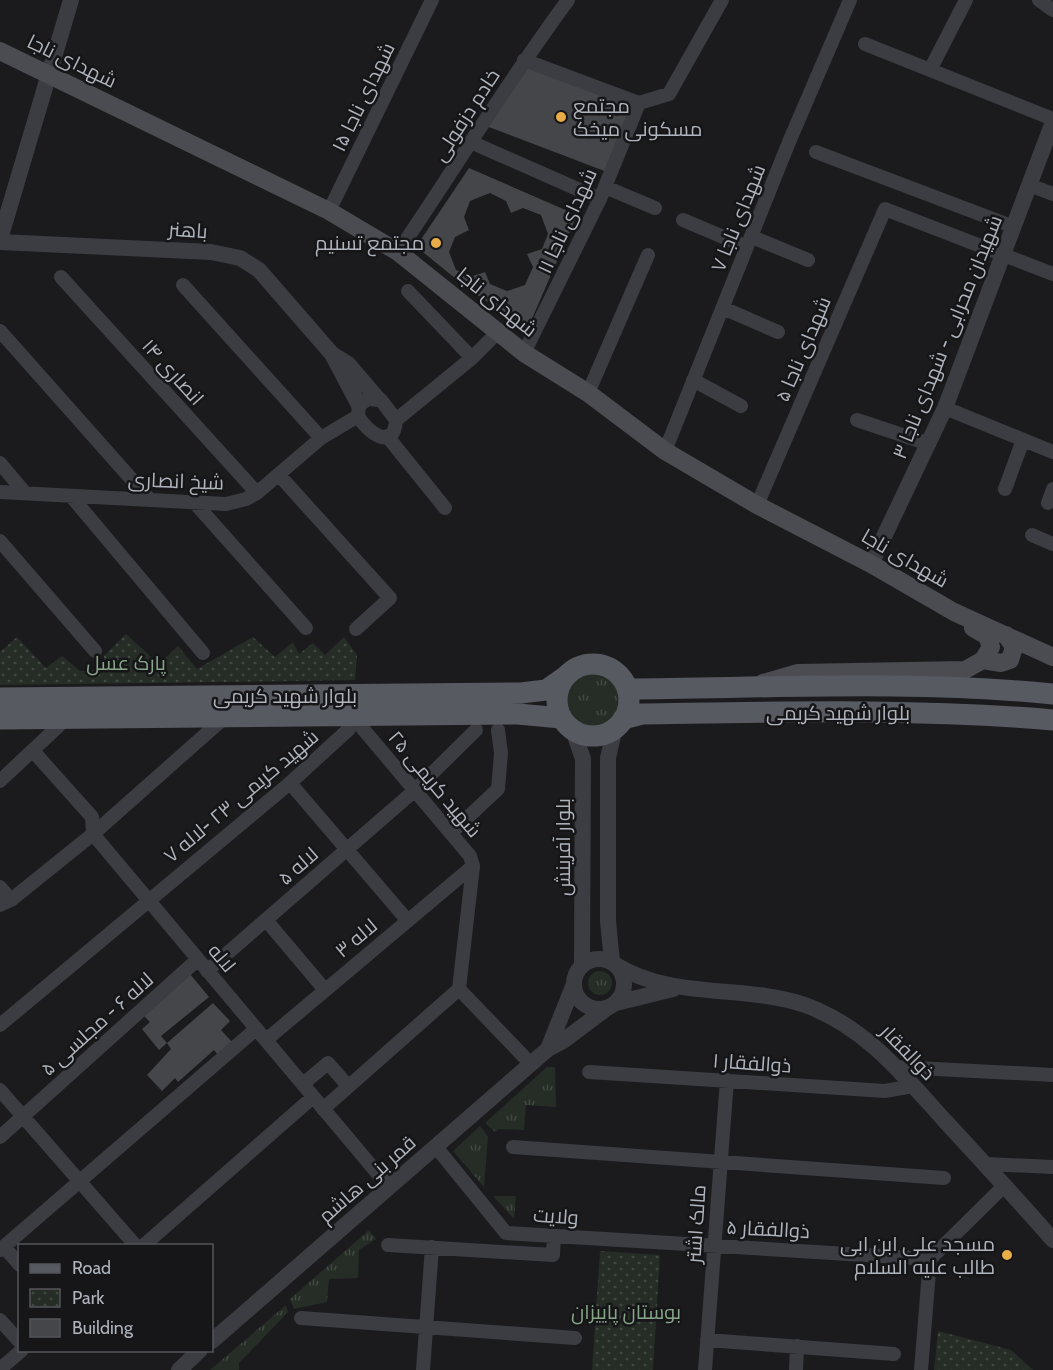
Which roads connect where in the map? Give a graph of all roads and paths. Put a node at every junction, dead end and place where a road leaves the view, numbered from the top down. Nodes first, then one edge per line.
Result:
1 (71, 0) edge
2 (432, 0) edge
3 (568, 0) edge
4 (722, 0) edge
5 (850, 0) edge
6 (966, 0) edge
7 (1039, 0) edge
8 (1053, 10) edge
9 (866, 44) dead end
10 (0, 51) edge
11 (524, 60) junction
12 (930, 70) junction
13 (50, 74) junction
14 (639, 103) junction
15 (1053, 120) edge
16 (473, 143) junction
17 (816, 152) dead end
18 (1029, 186) junction
19 (603, 193) junction
20 (1053, 194) edge
21 (5, 208) edge
22 (655, 208) dead end
23 (329, 211) junction
24 (683, 220) dead end
25 (1014, 226) junction
26 (0, 240) edge
27 (749, 242) junction
28 (398, 252) junction
29 (648, 255) dead end
30 (1003, 255) junction
31 (808, 260) dead end
32 (1053, 274) edge
33 (61, 277) dead end
34 (183, 285) dead end
35 (408, 291) dead end
36 (723, 309) junction
37 (0, 331) edge
38 (498, 332) junction
39 (778, 332) dead end
40 (524, 353) junction
41 (332, 354) junction
42 (472, 358) junction
43 (693, 380) junction
44 (588, 393) junction
45 (378, 399) junction
46 (741, 406) dead end
47 (945, 408) junction
48 (359, 410) junction
49 (396, 420) junction
50 (856, 420) dead end
51 (387, 436) junction
52 (321, 438) junction
53 (1023, 440) junction
54 (929, 444) junction
55 (665, 451) junction
56 (1053, 452) edge
57 (0, 463) edge
58 (279, 475) junction
59 (1005, 489) dead end
60 (1053, 489) edge
61 (0, 492) edge
62 (25, 493) junction
63 (257, 493) junction
64 (71, 496) junction
65 (150, 500) junction
66 (194, 502) junction
67 (1048, 503) dead end
68 (757, 505) junction
69 (445, 508) dead end
70 (1032, 536) dead end
71 (0, 541) edge
72 (1053, 544) edge
73 (871, 564) junction
74 (954, 612) junction
75 (306, 628) dead end
76 (356, 629) dead end
77 (1006, 635) junction
78 (95, 651) dead end
79 (203, 653) dead end
80 (1053, 657) edge
81 (983, 660) junction
82 (566, 676) junction
83 (749, 687) junction
84 (627, 689) junction
85 (670, 689) junction
86 (1053, 694) edge
87 (0, 698) edge
88 (520, 703) junction
89 (667, 714) junction
90 (353, 717) junction
91 (67, 718) junction
92 (224, 718) junction
93 (0, 719) edge
94 (1053, 720) edge
95 (619, 723) junction
96 (567, 724) junction
97 (476, 730) dead end
98 (498, 730) dead end
99 (33, 752) junction
100 (0, 781) edge
101 (290, 783) junction
102 (414, 790) junction
103 (451, 833) junction
104 (93, 834) junction
105 (347, 849) junction
106 (472, 866) junction
107 (0, 887) edge
108 (148, 901) junction
109 (6, 902) edge
110 (266, 920) junction
111 (408, 921) junction
112 (197, 960) junction
113 (614, 964) junction
114 (582, 965) junction
115 (207, 971) junction
116 (574, 984) junction
117 (680, 987) junction
118 (459, 989) junction
119 (325, 990) junction
120 (611, 1006) junction
121 (0, 1024) edge
122 (256, 1029) junction
123 (266, 1040) junction
124 (548, 1049) junction
125 (531, 1064) junction
126 (897, 1067) junction
127 (589, 1072) dead end
128 (1053, 1076) edge
129 (727, 1080) junction
130 (303, 1084) junction
131 (348, 1086) junction
132 (913, 1086) junction
133 (0, 1090) edge
134 (314, 1097) junction
135 (323, 1109) junction
136 (23, 1117) junction
137 (0, 1137) edge
138 (435, 1147) junction
139 (513, 1147) dead end
140 (721, 1161) junction
141 (985, 1164) junction
142 (1053, 1167) edge
143 (944, 1178) dead end
144 (81, 1182) junction
145 (1005, 1185) junction
146 (389, 1187) junction
147 (554, 1236) junction
148 (1053, 1240) edge
149 (135, 1244) edge
150 (144, 1244) edge
151 (388, 1245) dead end
152 (714, 1246) junction
153 (432, 1247) junction
154 (2, 1248) edge
155 (930, 1259) junction
156 (18, 1263) edge
157 (301, 1318) dead end
158 (0, 1320) edge
159 (426, 1327) junction
160 (213, 1336) edge
161 (575, 1338) dead end
162 (18, 1340) edge
163 (707, 1340) junction
164 (797, 1346) junction
165 (20, 1352) edge
166 (199, 1352) edge
167 (894, 1354) dead end
168 (0, 1369) edge
169 (179, 1370) edge
170 (423, 1370) edge
171 (705, 1370) edge
172 (795, 1370) edge
173 (921, 1370) edge

1 - 13 street
2 - 23 street, شهدای ناجا ۱۵
3 - 11 street, خادم دزفولی
4 - 14 street
5 - 27 street, شهدای ناجا ۷
6 - 12 street
7 - 8 street
9 - 12 street
10 - 13 main road, شهدای ناجا
11 - 14 street
11 - 16 street, خادم دزفولی
12 - 15 street
13 - 21 street
13 - 23 main road, شهدای ناجا
14 - 19 street, شهدای ناجا ۱۱
15 - 18 street, شهیدان محرابی - شهدای ناجا ۳
16 - 19 street
16 - 28 street, خادم دزفولی
17 - 25 street
18 - 20 street
18 - 25 street, شهیدان محرابی - شهدای ناجا ۳
19 - 22 street
19 - 40 street, شهدای ناجا ۱۱
21 - 26 street
23 - 28 main road, شهدای ناجا
24 - 27 street
25 - 30 street, شهیدان محرابی - شهدای ناجا ۳
26 - 41 street, باهنر
27 - 31 street
27 - 36 street, شهدای ناجا ۷
28 - 38 main road, شهدای ناجا
29 - 44 street
30 - 32 street
30 - 47 street, شهیدان محرابی - شهدای ناجا ۳
30 - 68 street, شهدای ناجا ۵
33 - 63 street, انصاری ۱۴
34 - 52 street
35 - 42 street
36 - 39 street
36 - 43 street, شهدای ناجا ۷
37 - 65 street
38 - 40 main road, شهدای ناجا
38 - 42 street
40 - 44 main road, شهدای ناجا
41 - 45 street, باهنر
41 - 48 street, باهنر
42 - 49 street
43 - 46 street
43 - 55 street, شهدای ناجا ۷
44 - 55 main road, شهدای ناجا
45 - 48 street
45 - 49 street
47 - 53 street
47 - 54 street, شهیدان محرابی - شهدای ناجا ۳
48 - 51 street
48 - 52 street, شیخ انصاری
49 - 51 street
50 - 54 street
51 - 69 street
52 - 58 street, شیخ انصاری
53 - 56 street
53 - 59 street
54 - 73 street, شهیدان محرابی - شهدای ناجا ۳
55 - 68 main road, شهدای ناجا
57 - 62 street
58 - 63 street, شیخ انصاری
58 - 76 street
60 - 67 street
61 - 62 street, شیخ انصاری
62 - 64 street, شیخ انصاری
63 - 66 street, شیخ انصاری
64 - 65 street, شیخ انصاری
64 - 79 street
65 - 66 street, شیخ انصاری
66 - 75 street
68 - 73 main road, شهدای ناجا
70 - 72 street
71 - 78 street
73 - 74 main road, شهدای ناجا
74 - 77 main road, شهدای ناجا
74 - 81 main road, شهدای ناجا
77 - 80 main road, شهدای ناجا
77 - 81 main road
81 - 83 main road
82 - 84 main road
82 - 88 main road, بلوار شهید کریمی
82 - 96 main road
83 - 85 main road, بلوار شهید کریمی
83 - 86 main road, بلوار شهید کریمی
84 - 85 main road, بلوار شهید کریمی
84 - 95 main road
85 - 89 main road
87 - 88 main road, بلوار شهید کریمی
88 - 90 main road, بلوار شهید کریمی
88 - 96 main road, بلوار شهید کریمی
89 - 94 main road, بلوار شهید کریمی
89 - 95 main road, بلوار شهید کریمی
90 - 92 main road, بلوار شهید کریمی
90 - 101 street, شهید کریمی ۲۳ -لاله ۷
90 - 102 street, شهید کریمی ۲۵
91 - 92 main road, بلوار شهید کریمی
91 - 93 main road, بلوار شهید کریمی
91 - 99 street
92 - 104 street
95 - 96 main road
95 - 113 street
96 - 114 street, بلوار آفرینش
97 - 102 street, لاله ۵
98 - 103 street
99 - 100 street
99 - 104 street, لاله
101 - 105 street
101 - 108 street, شهید کریمی ۲۳ -لاله ۷
102 - 103 street, شهید کریمی ۲۵
102 - 105 street, لاله ۵
103 - 106 street, شهید کریمی ۲۵
104 - 108 street, لاله
104 - 109 street
105 - 110 street, لاله ۵
105 - 111 street
106 - 111 street, لاله ۳
106 - 118 street, شهید کریمی ۲۵
107 - 109 street
108 - 112 street, لاله
108 - 121 street, شهید کریمی ۲۳ -لاله ۷
110 - 115 street, لاله ۵
110 - 119 street
111 - 119 street, لاله ۳
112 - 115 street, لاله
112 - 136 street, لاله ۶ - مجلسی ۵
113 - 114 street
113 - 117 street
113 - 120 street
114 - 116 street
115 - 122 street, لاله
116 - 120 street
116 - 124 street
117 - 120 street
117 - 126 street, ذوالفقار
118 - 125 street
118 - 131 street
119 - 123 street, لاله ۳
120 - 124 street, قمر بنی هاشم
122 - 123 street, لاله
122 - 144 street
123 - 130 street, لاله
124 - 125 street, قمر بنی هاشم
125 - 138 street, قمر بنی هاشم
126 - 128 street
126 - 132 street, ذوالفقار
127 - 129 street, ذوالفقار ۱
129 - 132 street, ذوالفقار ۱
129 - 140 street, مالک اشتر
130 - 131 street
130 - 134 street, لاله
131 - 135 street
132 - 141 street, ذوالفقار
133 - 136 street
134 - 135 street, لاله
134 - 150 street
135 - 146 street, لاله
136 - 137 street, لاله ۶ - مجلسی ۵
136 - 144 street
138 - 146 street, قمر بنی هاشم
138 - 147 street, ولایت
139 - 140 street
140 - 143 street
140 - 152 street, مالک اشتر
141 - 142 street
141 - 145 street, ذوالفقار
144 - 149 street
144 - 154 street
145 - 148 street, ذوالفقار
145 - 155 street
146 - 160 street, قمر بنی هاشم
147 - 152 street, ولایت
147 - 153 street
151 - 153 street
152 - 155 street, ذوالفقار ۵
152 - 163 street, مالک اشتر
153 - 159 street
154 - 156 street
155 - 173 street
157 - 159 street
158 - 162 street
159 - 161 street
159 - 170 street
163 - 164 street
163 - 171 street, مالک اشتر
164 - 167 street
164 - 172 street
165 - 168 street
166 - 169 street

